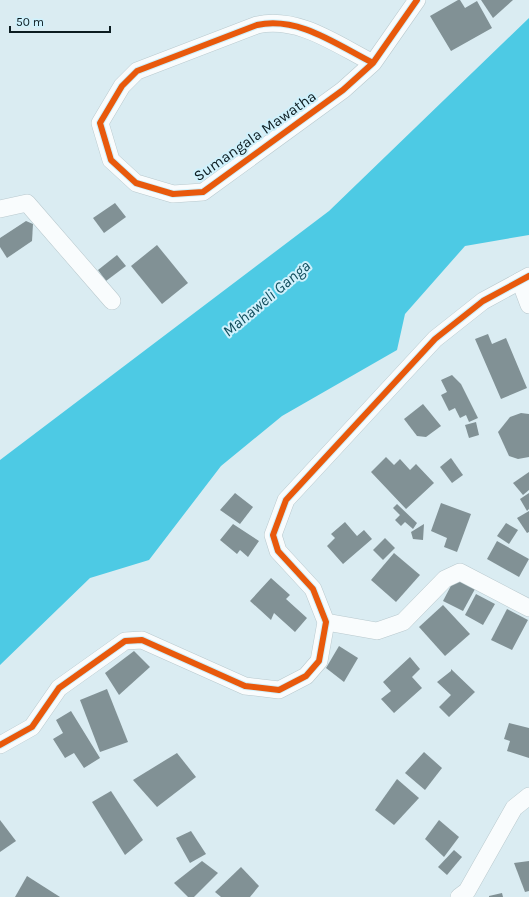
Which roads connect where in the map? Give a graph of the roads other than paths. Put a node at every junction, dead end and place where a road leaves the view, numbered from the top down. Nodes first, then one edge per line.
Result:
1 (418, 0) edge
2 (373, 63) junction
3 (0, 209) edge
4 (525, 279) edge
5 (112, 301) dead end
6 (529, 305) edge
7 (529, 608) edge
8 (326, 622) junction
9 (0, 745) edge
10 (529, 796) edge
11 (459, 897) edge

1 - 2 street, Sumangala Mawatha
2 - 2 street, Sumangala Mawatha
3 - 5 street
4 - 6 street
4 - 8 street
7 - 8 street
8 - 9 street
10 - 11 street

